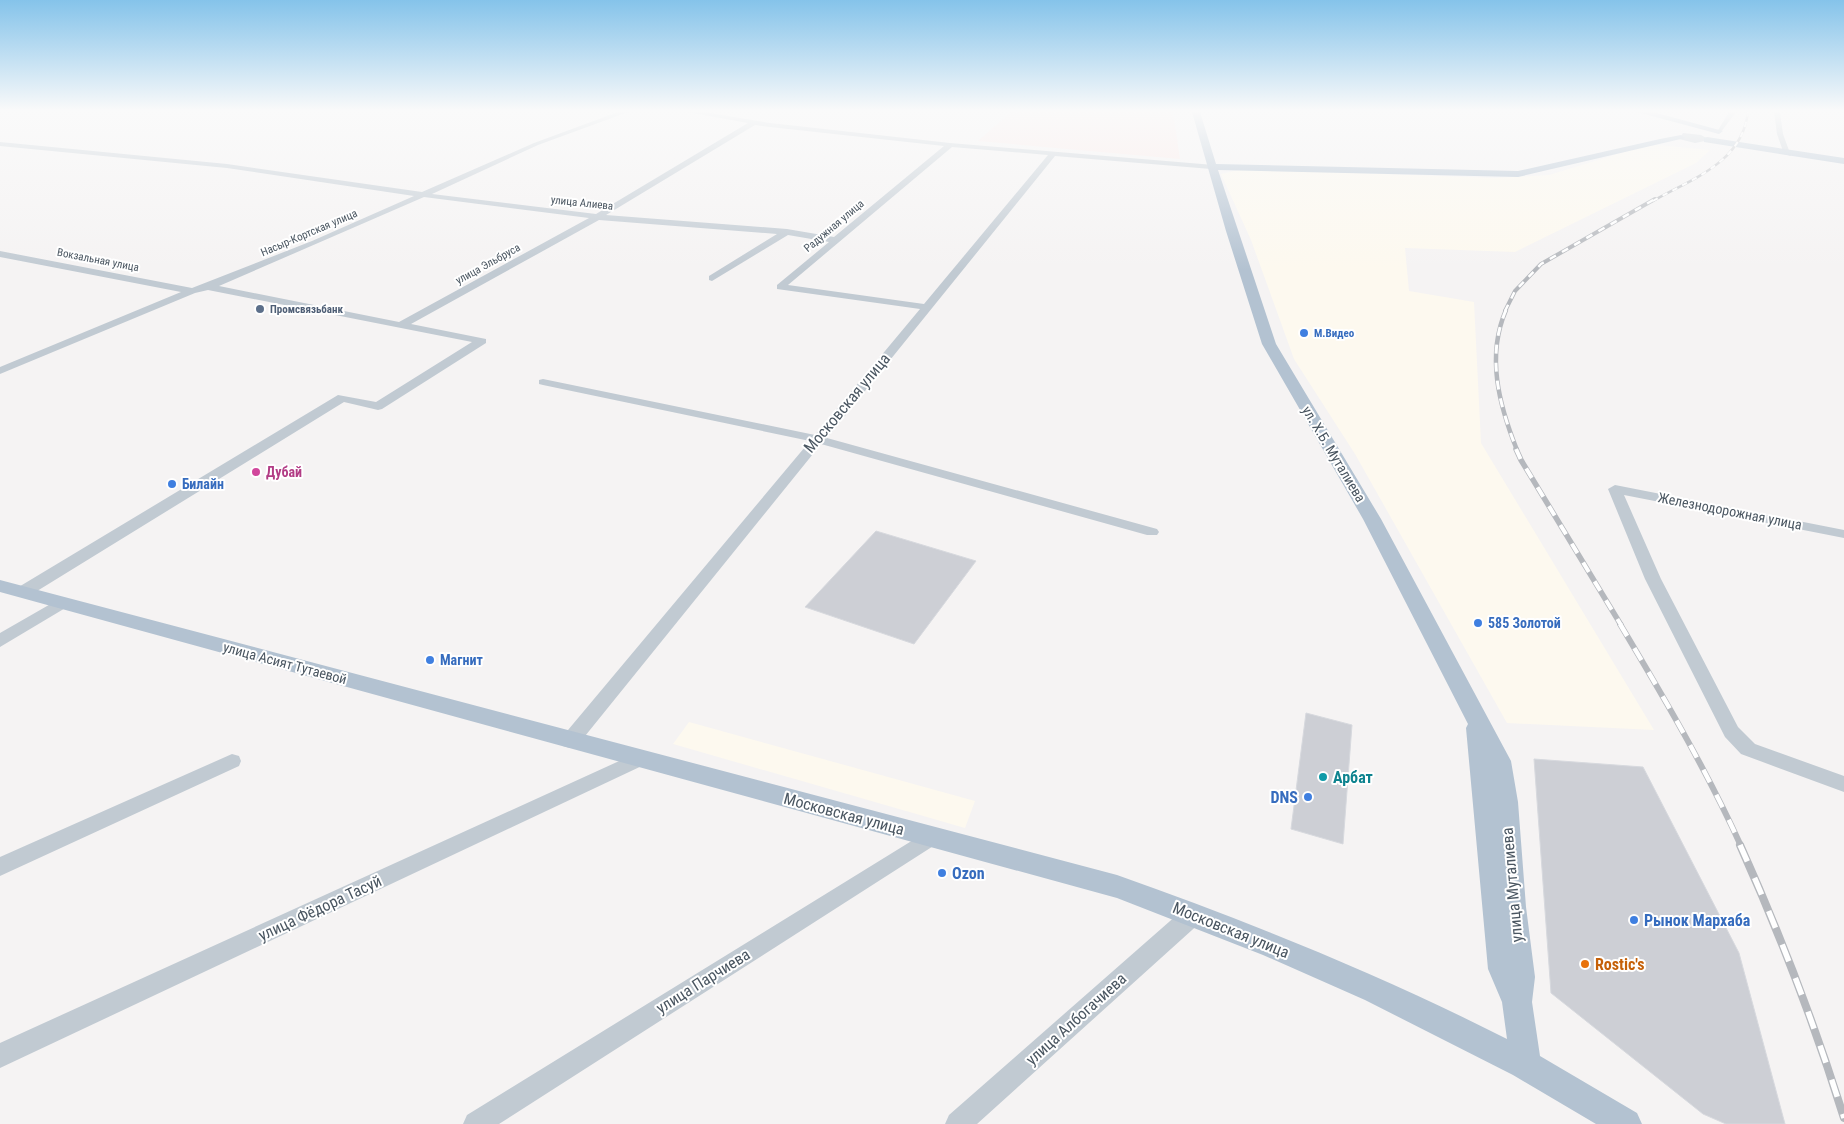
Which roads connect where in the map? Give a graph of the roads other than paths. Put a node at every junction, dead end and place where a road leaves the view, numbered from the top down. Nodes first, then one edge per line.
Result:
1 (211, 164) edge
2 (491, 164) edge
3 (684, 164) edge
4 (926, 164) edge
5 (1045, 164) edge
6 (1182, 164) edge
7 (1568, 164) edge
8 (1211, 167) junction
9 (424, 195) junction
10 (597, 217) junction
11 (787, 232) junction
12 (835, 240) junction
13 (0, 254) edge
14 (712, 278) dead end
15 (208, 287) junction
16 (192, 291) junction
17 (927, 307) junction
18 (401, 325) junction
19 (0, 371) edge
20 (543, 382) dead end
21 (817, 439) junction
22 (1152, 532) dead end
23 (1844, 534) edge
24 (0, 586) edge
25 (23, 592) junction
26 (61, 602) junction
27 (0, 641) edge
28 (570, 741) junction
29 (639, 759) junction
30 (232, 761) dead end
31 (1844, 784) edge
32 (931, 837) junction
33 (0, 867) edge
34 (1194, 914) junction
35 (0, 1056) edge
36 (1526, 1064) junction
37 (476, 1124) edge
38 (958, 1124) edge
39 (1626, 1124) edge

1 - 9 street, улица Алиева
2 - 9 street, Насыр-Кортская улица
3 - 10 street, улица Эльбруса
4 - 12 street, Радужная улица
5 - 17 street, Московская улица
6 - 8 street
7 - 8 main road
8 - 36 main road, ул. Х.Б. Муталиева
9 - 10 street, улица Алиева
9 - 15 street, Насыр-Кортская улица
10 - 11 street, улица Алиева
10 - 18 street, улица Эльбруса
11 - 12 street, улица Алиева
11 - 14 street
12 - 17 street, Радужная улица
13 - 16 street, Вокзальная улица
15 - 16 street, Насыр-Кортская улица
15 - 18 street
16 - 19 street, Насыр-Кортская улица
17 - 21 street, Московская улица
18 - 25 street
20 - 21 street
21 - 22 street
21 - 28 street, Московская улица
23 - 31 street, Железнодорожная улица
24 - 25 main road, улица Асият Тутаевой
25 - 26 main road, улица Асият Тутаевой
26 - 27 street
26 - 28 main road, улица Асият Тутаевой
28 - 29 main road, Московская улица
29 - 32 main road, Московская улица
29 - 35 street, улица Фёдора Тасуй
30 - 33 street
32 - 34 main road, Московская улица
32 - 37 street, улица Парчиева
34 - 36 main road, Московская улица
34 - 38 street, улица Албогачиева
36 - 39 main road, Московская улица

